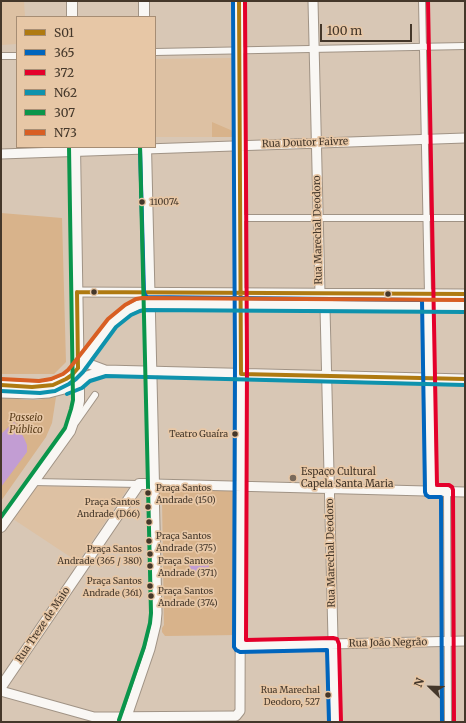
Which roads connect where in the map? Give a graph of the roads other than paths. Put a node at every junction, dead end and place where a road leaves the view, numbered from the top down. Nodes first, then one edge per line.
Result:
1 (72, 1) edge
2 (144, 1) edge
3 (239, 1) edge
4 (313, 1) edge
5 (422, 1) edge
6 (72, 16) edge
7 (144, 16) edge
8 (465, 46) edge
9 (423, 47) junction
10 (314, 49) junction
11 (239, 51) junction
12 (156, 52) edge
13 (1, 56) edge
14 (16, 56) edge
15 (465, 138) edge
16 (425, 139) junction
17 (316, 143) junction
18 (239, 146) junction
19 (146, 148) edge
20 (156, 148) edge
21 (75, 149) edge
22 (1, 154) edge
23 (240, 218) junction
24 (318, 218) junction
25 (426, 218) junction
26 (465, 218) edge
27 (77, 292) junction
28 (121, 292) junction
29 (150, 292) junction
30 (182, 292) junction
31 (240, 293) junction
32 (320, 293) junction
33 (383, 294) junction
34 (428, 294) junction
35 (465, 294) edge
36 (150, 304) junction
37 (192, 304) junction
38 (240, 304) junction
39 (138, 305) junction
40 (324, 305) junction
41 (351, 305) junction
42 (428, 305) junction
43 (465, 306) edge
44 (80, 360) junction
45 (105, 370) junction
46 (151, 372) junction
47 (240, 374) junction
48 (326, 376) junction
49 (429, 378) junction
50 (465, 379) edge
51 (78, 383) junction
52 (1, 385) edge
53 (1, 393) edge
54 (95, 395) dead end
55 (70, 431) junction
56 (34, 482) junction
57 (139, 484) junction
58 (154, 484) junction
59 (240, 486) junction
60 (329, 488) junction
61 (431, 491) junction
62 (447, 491) junction
63 (465, 492) edge
64 (1, 527) edge
65 (448, 641) junction
66 (465, 641) edge
67 (333, 644) junction
68 (240, 646) junction
69 (1, 687) edge
70 (1, 691) edge
71 (93, 719) edge
72 (126, 720) edge
73 (335, 722) edge
74 (448, 722) edge

1 - 6 main road
2 - 7 main road
3 - 11 main road
4 - 10 main road, Rua Marechal Deodoro
5 - 9 street
8 - 9 street
9 - 10 street
9 - 16 street
10 - 11 street
10 - 17 main road, Rua Marechal Deodoro
11 - 12 street
11 - 18 main road
13 - 14 street
15 - 16 main road, Rua Doutor Faivre
16 - 17 main road, Rua Doutor Faivre
16 - 25 street
17 - 18 main road, Rua Doutor Faivre
17 - 24 main road, Rua Marechal Deodoro
18 - 20 main road, Rua Doutor Faivre
18 - 23 main road
19 - 21 main road, Rua Doutor Faivre
19 - 29 main road
21 - 22 main road, Rua Doutor Faivre
21 - 27 main road
23 - 24 street
23 - 31 main road
24 - 25 street
24 - 32 main road, Rua Marechal Deodoro
25 - 26 street
25 - 34 street
27 - 28 main road
27 - 44 main road
28 - 29 main road
28 - 39 main road
29 - 30 main road
29 - 36 main road
30 - 31 main road
30 - 37 main road
31 - 32 main road
31 - 38 main road
32 - 33 main road
32 - 40 main road, Rua Marechal Deodoro
33 - 34 main road
33 - 41 main road
34 - 35 main road
34 - 42 main road
36 - 37 main road
36 - 39 main road
36 - 46 main road
37 - 38 main road
38 - 40 main road
38 - 47 main road
39 - 44 main road
40 - 41 main road
40 - 48 main road, Rua Marechal Deodoro
41 - 42 main road
42 - 43 main road
42 - 49 main road
44 - 45 main road
44 - 51 main road
44 - 52 main road
45 - 46 main road
45 - 51 main road
46 - 47 main road
46 - 58 main road
47 - 48 main road
47 - 59 main road
48 - 49 main road
48 - 60 main road, Rua Marechal Deodoro
49 - 50 main road
49 - 61 main road
51 - 53 main road
51 - 55 main road
54 - 55 street
55 - 56 main road
56 - 57 street
56 - 64 main road
57 - 58 main road
57 - 69 main road, Rua Treze de Maio
58 - 59 main road
58 - 72 main road
59 - 60 main road
59 - 68 main road
60 - 61 main road
60 - 67 main road, Rua Marechal Deodoro
61 - 62 main road
62 - 63 main road
62 - 65 street
65 - 66 main road, Rua João Negrão
65 - 67 main road, Rua João Negrão
65 - 74 street
67 - 68 main road, Rua João Negrão
67 - 73 main road, Rua Marechal Deodoro
68 - 72 main road
70 - 71 main road
71 - 72 main road

